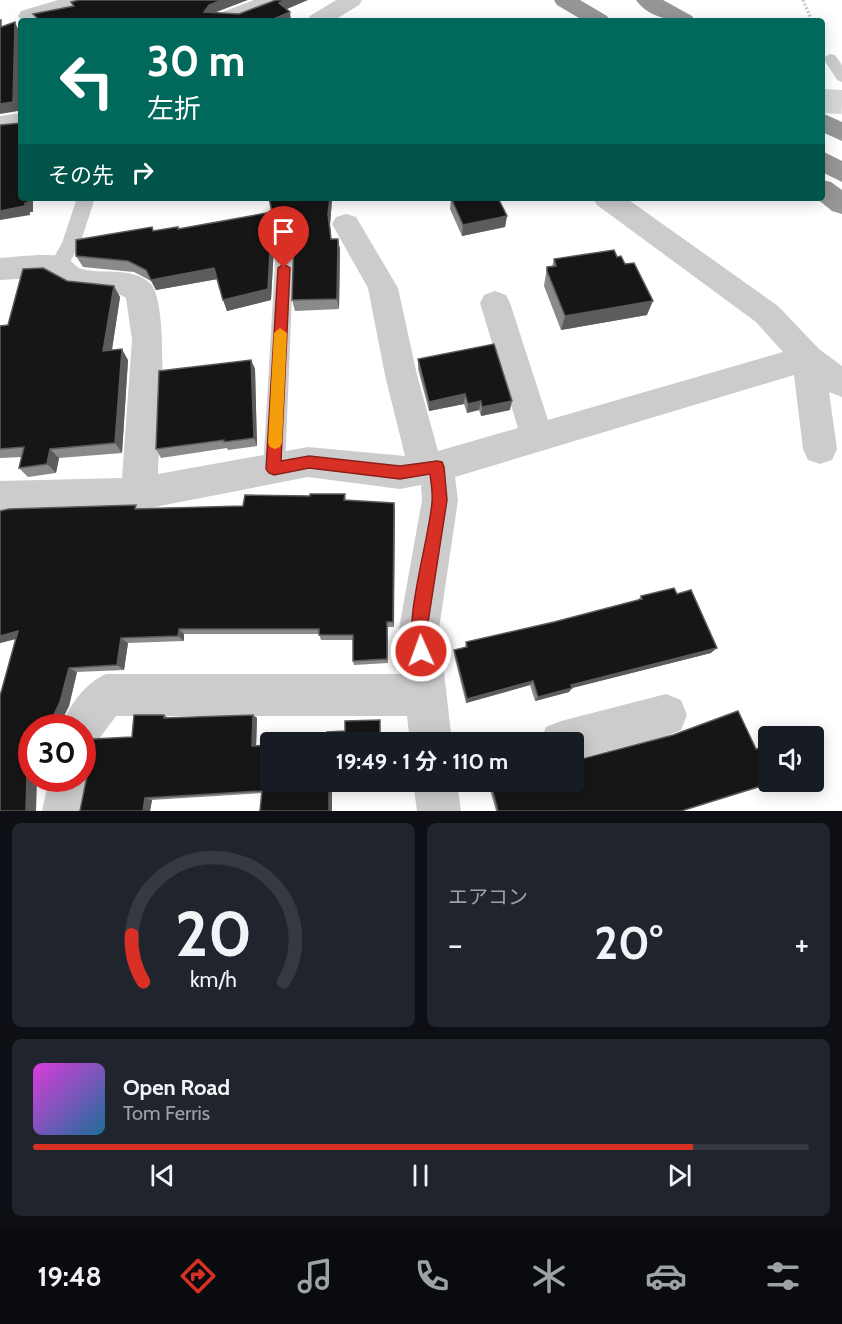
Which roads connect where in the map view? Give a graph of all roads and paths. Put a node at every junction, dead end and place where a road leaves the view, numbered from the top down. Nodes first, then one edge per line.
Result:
1 (80, 0) edge
2 (273, 0) edge
3 (351, 0) edge
4 (563, 0) edge
5 (803, 0) edge
6 (638, 3) edge
7 (29, 12) edge
8 (316, 15) edge
9 (228, 18) edge
10 (587, 18) edge
11 (594, 18) edge
12 (652, 18) edge
13 (676, 18) edge
14 (812, 18) edge
15 (830, 58) dead end
16 (842, 77) edge
17 (825, 101) edge
18 (842, 110) edge
19 (18, 121) edge
20 (825, 123) edge
21 (0, 124) edge
22 (842, 133) edge
23 (825, 162) edge
24 (842, 172) edge
25 (825, 191) edge
26 (85, 201) edge
27 (611, 201) edge
28 (842, 204) edge
29 (346, 224) dead end
30 (285, 246) edge
31 (58, 266) junction
32 (0, 269) edge
33 (495, 303) dead end
34 (808, 358) junction
35 (842, 384) edge
36 (537, 436) junction
37 (820, 449) dead end
38 (432, 468) junction
39 (274, 469) junction
40 (140, 494) junction
41 (0, 497) edge
42 (426, 695) junction
43 (92, 714) edge
44 (666, 715) dead end
45 (430, 732) edge
46 (584, 736) edge
47 (67, 792) edge
48 (436, 792) edge
49 (64, 811) edge
50 (439, 811) edge

1 - 7 street
2 - 9 street
3 - 8 street
4 - 10 highway
4 - 11 highway
5 - 14 path
6 - 12 highway
6 - 13 highway
15 - 16 lane
17 - 18 highway
19 - 21 street
20 - 22 highway
23 - 24 highway
25 - 28 highway
26 - 31 lane
27 - 34 street
29 - 38 street
30 - 39 lane
31 - 32 street
31 - 40 street
33 - 36 street
34 - 35 street
34 - 36 street
34 - 37 street
36 - 38 street
38 - 39 street
38 - 42 street
39 - 40 street
40 - 41 street
42 - 43 street
42 - 45 street
44 - 46 street
47 - 49 street
48 - 50 street

